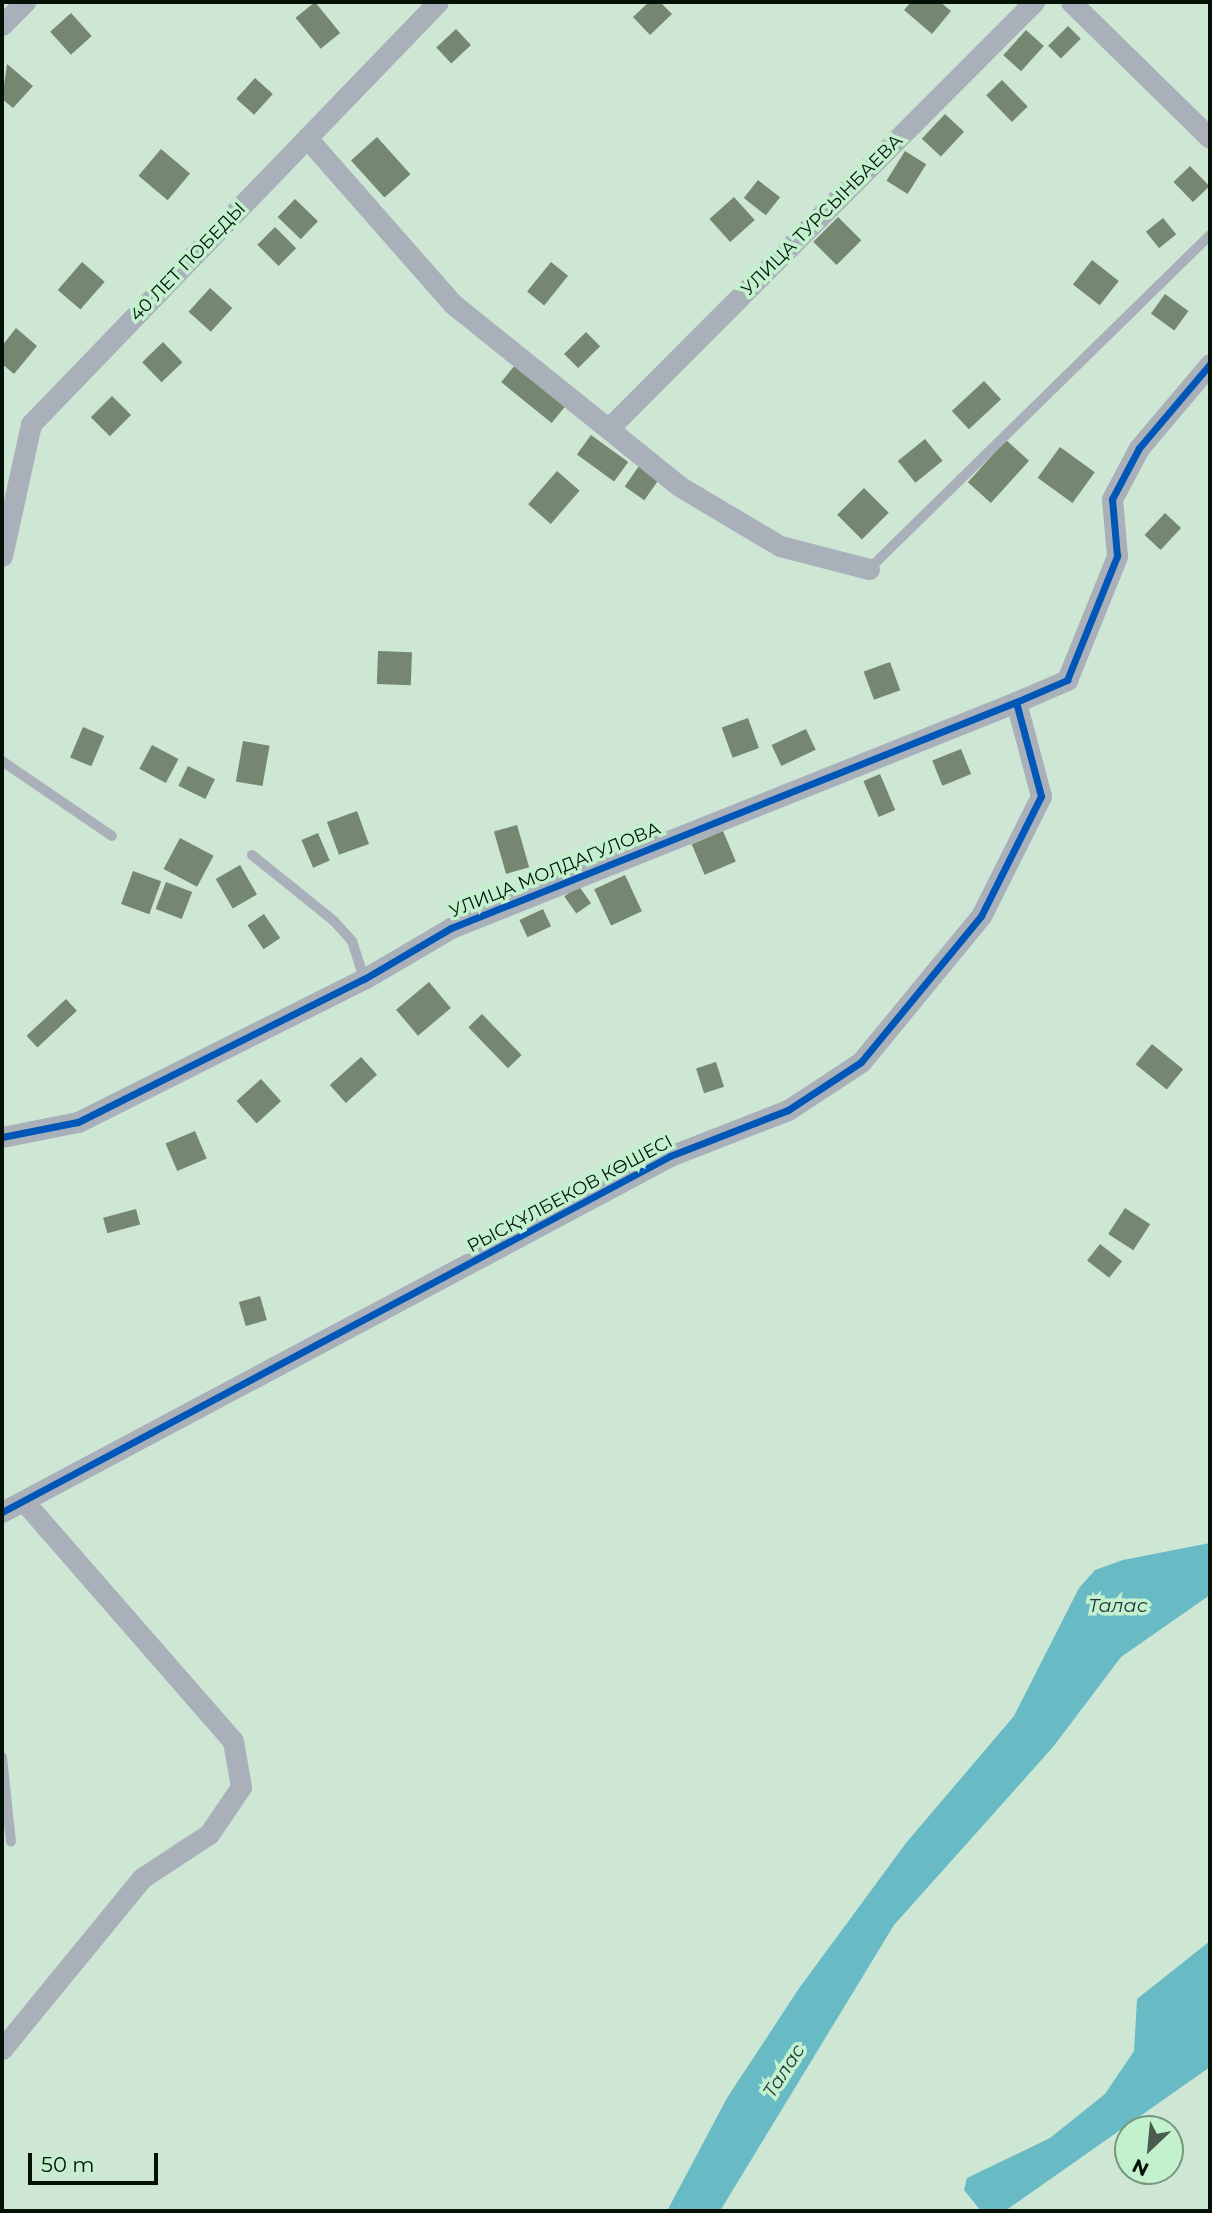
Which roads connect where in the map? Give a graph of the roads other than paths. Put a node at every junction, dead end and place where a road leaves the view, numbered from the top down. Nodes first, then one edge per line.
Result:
1 (25, 2) edge
2 (438, 2) edge
3 (1034, 2) edge
4 (1071, 2) edge
5 (2, 25) edge
6 (307, 138) junction
7 (1210, 138) edge
8 (1210, 235) edge
9 (1210, 364) edge
10 (609, 428) junction
11 (2, 556) edge
12 (869, 569) joint
13 (1016, 702) junction
14 (2, 761) edge
15 (111, 836) dead end
16 (252, 855) dead end
17 (364, 979) junction
18 (2, 1137) edge
19 (24, 1501) junction
20 (2, 1513) edge
21 (2, 1757) edge
22 (12, 1842) dead end
23 (2, 2049) edge

1 - 5 street
2 - 6 street, 40 ЛЕТ ПОБЕДЫ
3 - 10 street, УЛИЦА ТУРСЫНБАЕВА
4 - 7 street
6 - 10 street
6 - 11 street, 40 ЛЕТ ПОБЕДЫ
8 - 12 lane
9 - 13 street
10 - 12 street
13 - 17 street, УЛИЦА МОЛДАГУЛОВА
13 - 19 street, РЫСҚҰЛБЕКОВ КӨШЕСІ
14 - 15 lane
16 - 17 lane
17 - 18 street, УЛИЦА МОЛДАГУЛОВА
19 - 20 street, РЫСҚҰЛБЕКОВ КӨШЕСІ
19 - 23 street
21 - 22 lane

